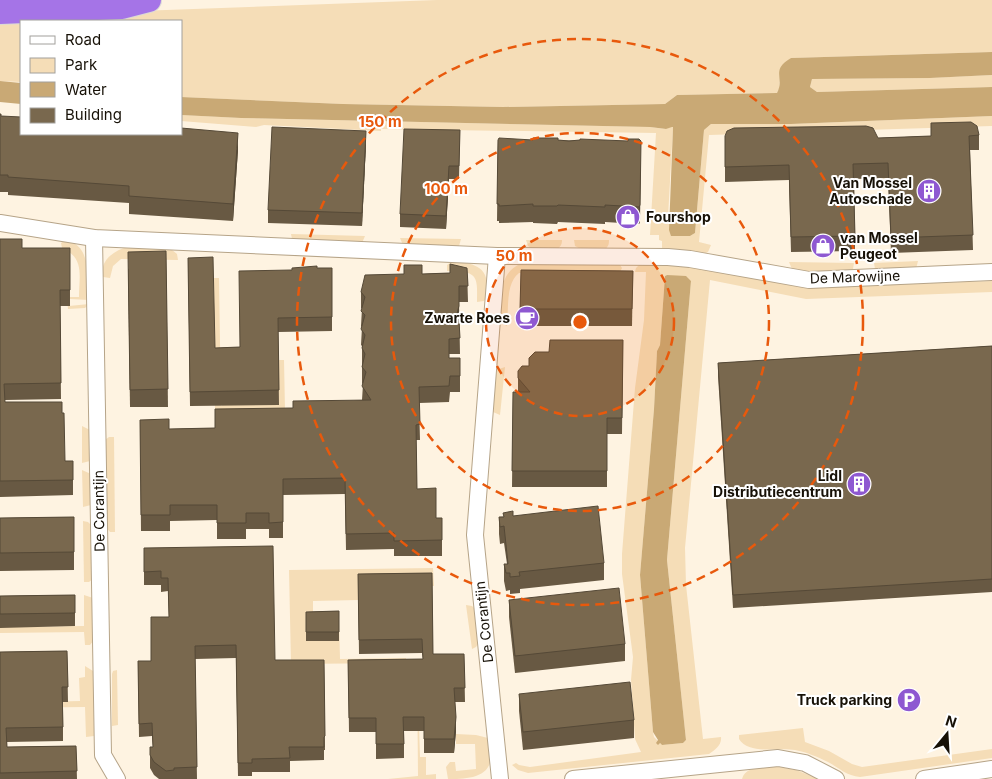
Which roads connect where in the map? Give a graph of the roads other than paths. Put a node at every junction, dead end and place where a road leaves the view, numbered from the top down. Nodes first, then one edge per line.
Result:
1 (149, 0) edge
2 (0, 12) edge
3 (0, 223) edge
4 (94, 238) junction
5 (497, 256) junction
6 (992, 272) edge
7 (992, 769) edge
8 (117, 779) edge
9 (500, 779) edge
10 (573, 779) edge
11 (836, 779) edge
12 (924, 779) edge

1 - 2 highway
3 - 4 street
4 - 5 street
4 - 8 street, De Corantijn
5 - 6 street, De Marowijne
5 - 9 street, De Corantijn
7 - 12 street
10 - 11 street

